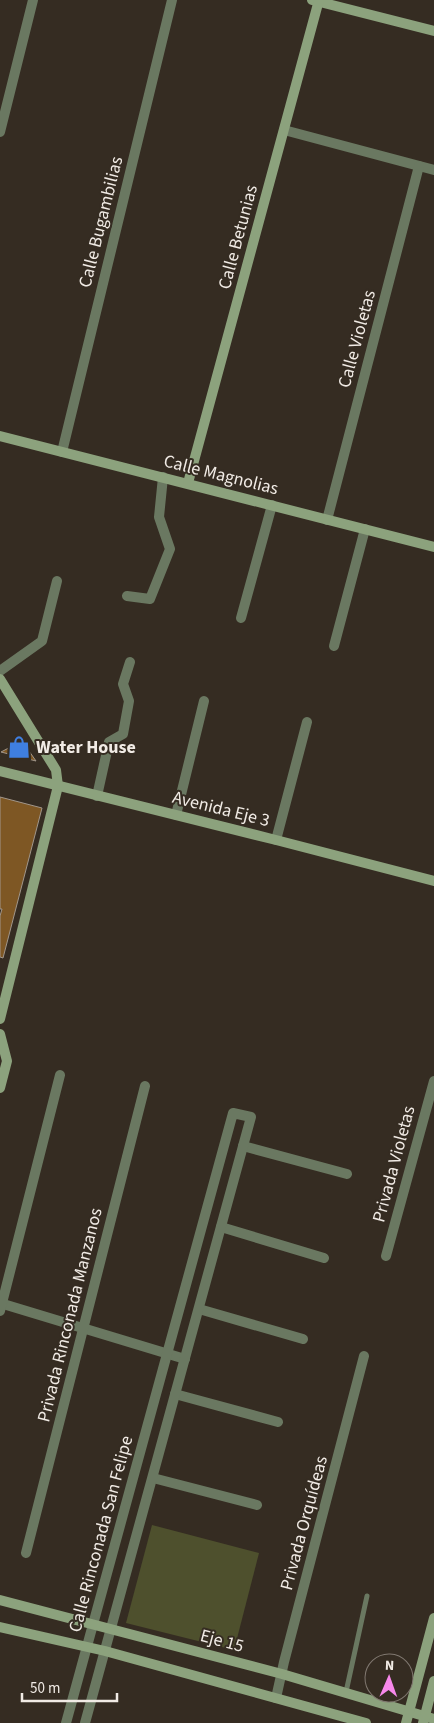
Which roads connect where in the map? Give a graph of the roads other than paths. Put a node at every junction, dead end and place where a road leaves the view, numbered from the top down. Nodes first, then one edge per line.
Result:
1 (34, 0) edge
2 (172, 0) edge
3 (317, 1) edge
4 (434, 31) edge
5 (284, 130) junction
6 (0, 132) edge
7 (419, 166) junction
8 (434, 170) edge
9 (0, 436) edge
10 (62, 452) junction
11 (163, 477) junction
12 (188, 483) junction
13 (272, 505) junction
14 (327, 520) junction
15 (364, 529) junction
16 (434, 547) edge
17 (57, 581) dead end
18 (127, 596) dead end
19 (241, 618) dead end
20 (334, 646) dead end
21 (130, 662) dead end
22 (0, 671) edge
23 (0, 678) edge
24 (204, 700) dead end
25 (307, 722) dead end
26 (0, 771) edge
27 (58, 786) junction
28 (97, 796) junction
29 (176, 815) junction
30 (276, 840) junction
31 (434, 881) edge
32 (0, 1019) edge
33 (0, 1034) edge
34 (60, 1075) dead end
35 (434, 1081) edge
36 (145, 1086) dead end
37 (0, 1088) edge
38 (244, 1146) junction
39 (347, 1174) dead end
40 (221, 1227) junction
41 (386, 1256) dead end
42 (324, 1258) dead end
43 (1, 1305) edge
44 (198, 1309) junction
45 (83, 1328) junction
46 (303, 1339) dead end
47 (167, 1353) junction
48 (364, 1356) dead end
49 (185, 1359) junction
50 (175, 1394) junction
51 (278, 1422) dead end
52 (152, 1478) junction
53 (257, 1505) dead end
54 (26, 1553) dead end
55 (367, 1596) dead end
56 (0, 1600) edge
57 (434, 1618) edge
58 (93, 1624) junction
59 (0, 1627) edge
60 (111, 1629) junction
61 (87, 1647) junction
62 (105, 1651) junction
63 (282, 1674) junction
64 (434, 1681) edge
65 (346, 1693) junction
66 (276, 1698) junction
67 (409, 1712) junction
68 (336, 1719) edge
69 (427, 1719) edge
70 (66, 1723) edge
71 (85, 1723) edge
72 (366, 1723) edge
73 (406, 1723) edge

1 - 6 street
2 - 10 street, Calle Bugambilias
3 - 4 street
3 - 5 street, Calle Betunias
5 - 7 street
5 - 12 street, Calle Betunias
7 - 8 street
7 - 14 street, Calle Violetas
9 - 10 street, Calle Magnolias
10 - 11 street, Calle Magnolias
11 - 12 street, Calle Magnolias
11 - 18 street
12 - 13 street, Calle Magnolias
13 - 14 street, Calle Magnolias
13 - 19 street
14 - 15 street, Calle Magnolias
15 - 16 street, Calle Magnolias
15 - 20 street
17 - 22 street
21 - 28 street
23 - 27 street
24 - 29 street
25 - 30 street
26 - 27 street, Avenida Eje 3
27 - 28 street, Avenida Eje 3
27 - 32 street
28 - 29 street, Avenida Eje 3
29 - 30 street, Avenida Eje 3
30 - 31 street, Avenida Eje 3
33 - 37 street
34 - 43 street
35 - 41 street, Privada Violetas
36 - 45 street, Privada Rinconada Manzanos
38 - 39 street
38 - 40 street, Calle Rinconada San Felipe
38 - 47 street, Calle Rinconada San Felipe
40 - 42 street
40 - 44 street, Calle Rinconada San Felipe
43 - 45 street
44 - 46 street
44 - 49 street, Calle Rinconada San Felipe
45 - 47 street
45 - 54 street, Privada Rinconada Manzanos
47 - 49 street
47 - 58 street, Calle Rinconada San Felipe
48 - 63 street, Privada Orquídeas
49 - 50 street, Calle Rinconada San Felipe
50 - 51 street
50 - 52 street, Calle Rinconada San Felipe
52 - 53 street
52 - 60 street, Calle Rinconada San Felipe
55 - 65 lane
56 - 58 street, Eje 15
57 - 67 street
58 - 60 street, Eje 15
58 - 61 street, Calle Rinconada San Felipe
59 - 61 street
60 - 62 street, Calle Rinconada San Felipe
60 - 63 street, Eje 15
61 - 62 street
61 - 70 street, Calle Rinconada San Felipe
62 - 66 street
62 - 71 street, Calle Rinconada San Felipe
63 - 65 street, Eje 15
63 - 66 street, Privada Orquídeas
64 - 69 street
65 - 67 street, Eje 15
66 - 68 street
67 - 69 street, Eje 15
67 - 73 street
68 - 72 street

